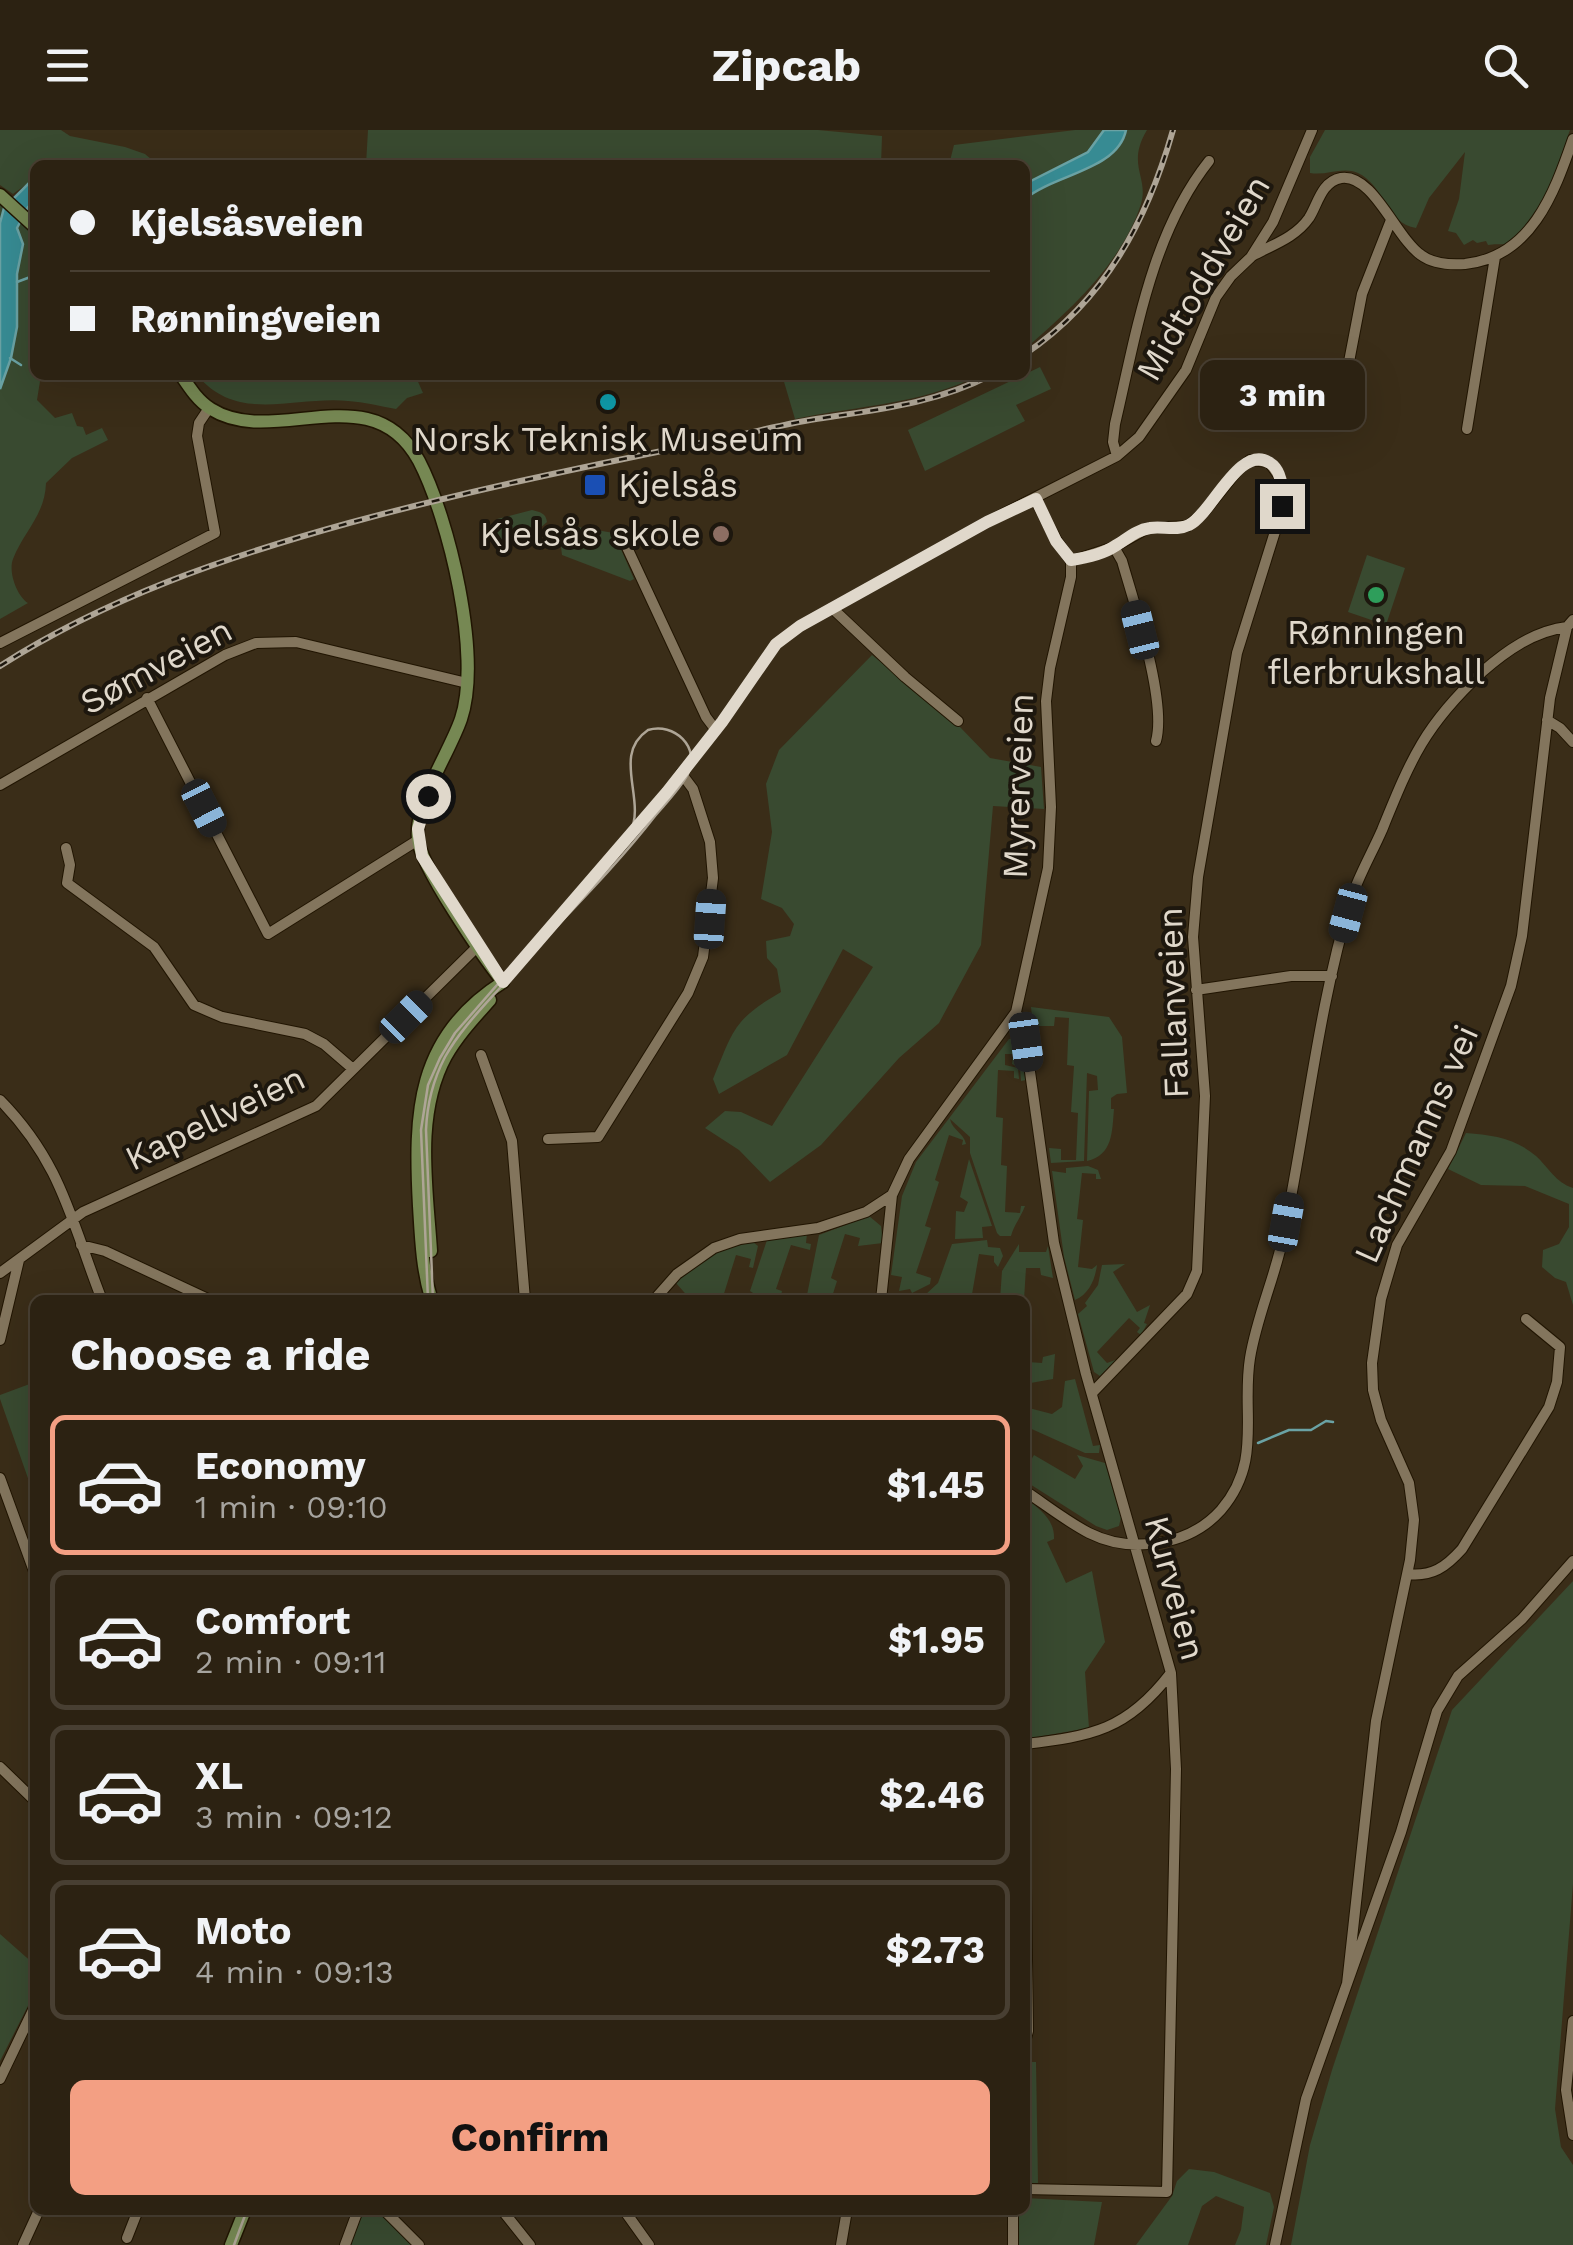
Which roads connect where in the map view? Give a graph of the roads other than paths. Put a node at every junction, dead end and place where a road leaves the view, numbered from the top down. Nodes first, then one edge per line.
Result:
1 (1312, 130) edge
2 (1573, 138) edge
3 (1209, 161) dead end
4 (0, 195) edge
5 (1390, 220) junction
6 (30, 222) edge
7 (1251, 257) junction
8 (1495, 257) junction
9 (185, 380) edge
10 (1343, 394) dead end
11 (209, 408) junction
12 (1467, 429) dead end
13 (1117, 456) junction
14 (1036, 499) junction
15 (624, 542) dead end
16 (1114, 547) junction
17 (1071, 560) junction
18 (832, 608) junction
19 (1570, 623) edge
20 (0, 643) edge
21 (466, 683) junction
22 (147, 698) junction
23 (1546, 720) junction
24 (958, 721) dead end
25 (715, 729) junction
26 (1156, 741) dead end
27 (1573, 742) edge
28 (681, 773) junction
29 (0, 785) edge
30 (418, 840) junction
31 (66, 848) dead end
32 (478, 945) junction
33 (1332, 976) junction
34 (503, 982) junction
35 (1196, 990) junction
36 (1016, 1012) junction
37 (481, 1055) dead end
38 (353, 1069) junction
39 (0, 1100) edge
40 (548, 1139) dead end
41 (892, 1195) junction
42 (73, 1220) junction
43 (81, 1245) junction
44 (19, 1259) junction
45 (0, 1273) edge
46 (100, 1295) edge
47 (199, 1295) edge
48 (430, 1295) edge
49 (525, 1295) edge
50 (658, 1295) edge
51 (882, 1295) edge
52 (1526, 1319) dead end
53 (0, 1340) edge
54 (1092, 1392) junction
55 (0, 1478) edge
56 (1030, 1494) edge
57 (1135, 1542) junction
58 (30, 1560) edge
59 (1573, 1560) edge
60 (1407, 1574) junction
61 (1171, 1673) junction
62 (1030, 1743) edge
63 (0, 1766) edge
64 (30, 1796) edge
65 (1354, 1951) junction
66 (30, 2016) edge
67 (1573, 2021) edge
68 (0, 2079) edge
69 (1573, 2134) edge
70 (1030, 2189) edge
71 (36, 2215) edge
72 (136, 2215) edge
73 (242, 2215) edge
74 (356, 2215) edge
75 (389, 2215) edge
76 (506, 2215) edge
77 (628, 2215) edge
78 (846, 2215) edge
79 (1013, 2215) edge
80 (127, 2238) dead end
81 (23, 2245) edge
82 (231, 2245) edge
83 (345, 2245) edge
84 (419, 2245) edge
85 (530, 2245) edge
86 (650, 2245) edge
87 (841, 2245) edge
88 (1013, 2245) edge
89 (1275, 2245) edge

1 - 7 street, Midtoddveien
2 - 8 street
3 - 13 street
4 - 6 main road
5 - 7 street
5 - 8 street
5 - 10 street
7 - 13 street, Midtoddveien
8 - 12 street
9 - 11 main road
11 - 20 street
11 - 21 main road
13 - 14 street, Midtoddveien
14 - 17 street
14 - 18 street, Midtoddveien
15 - 25 street
16 - 17 street
16 - 26 street
16 - 35 street, Fallanveien
17 - 36 street, Myrerveien
18 - 24 street
18 - 25 street, Midtoddveien
19 - 23 street, Lachmanns vei
19 - 33 street
21 - 22 street, Sømveien
21 - 30 main road
22 - 29 street, Sømveien
22 - 30 street
23 - 27 street
23 - 60 street, Lachmanns vei
25 - 28 street, Midtoddveien
28 - 34 street, Midtoddveien
28 - 40 street
30 - 32 main road
31 - 38 street
32 - 34 main road
32 - 38 street, Kapellveien
33 - 35 street
33 - 57 street
34 - 48 main road
35 - 54 street, Fallanveien
36 - 41 street, Myrerveien
36 - 54 street, Kurveien
37 - 49 street
38 - 42 street, Kapellveien
39 - 42 street
41 - 50 street
41 - 51 street
42 - 43 street
42 - 44 street, Kapellveien
43 - 46 street
43 - 47 street
44 - 45 street, Kapellveien
44 - 53 street
52 - 60 street
54 - 57 street, Kurveien
55 - 58 street
56 - 57 street
57 - 61 street, Kurveien
59 - 65 street
60 - 65 street, Lachmanns vei
61 - 62 street
61 - 70 street, Kurveien
63 - 64 street
65 - 89 street
66 - 68 street
67 - 69 street
71 - 81 street
72 - 80 street
73 - 82 main road
74 - 83 street
75 - 84 street
76 - 85 street
77 - 86 street
78 - 87 street
79 - 88 street

